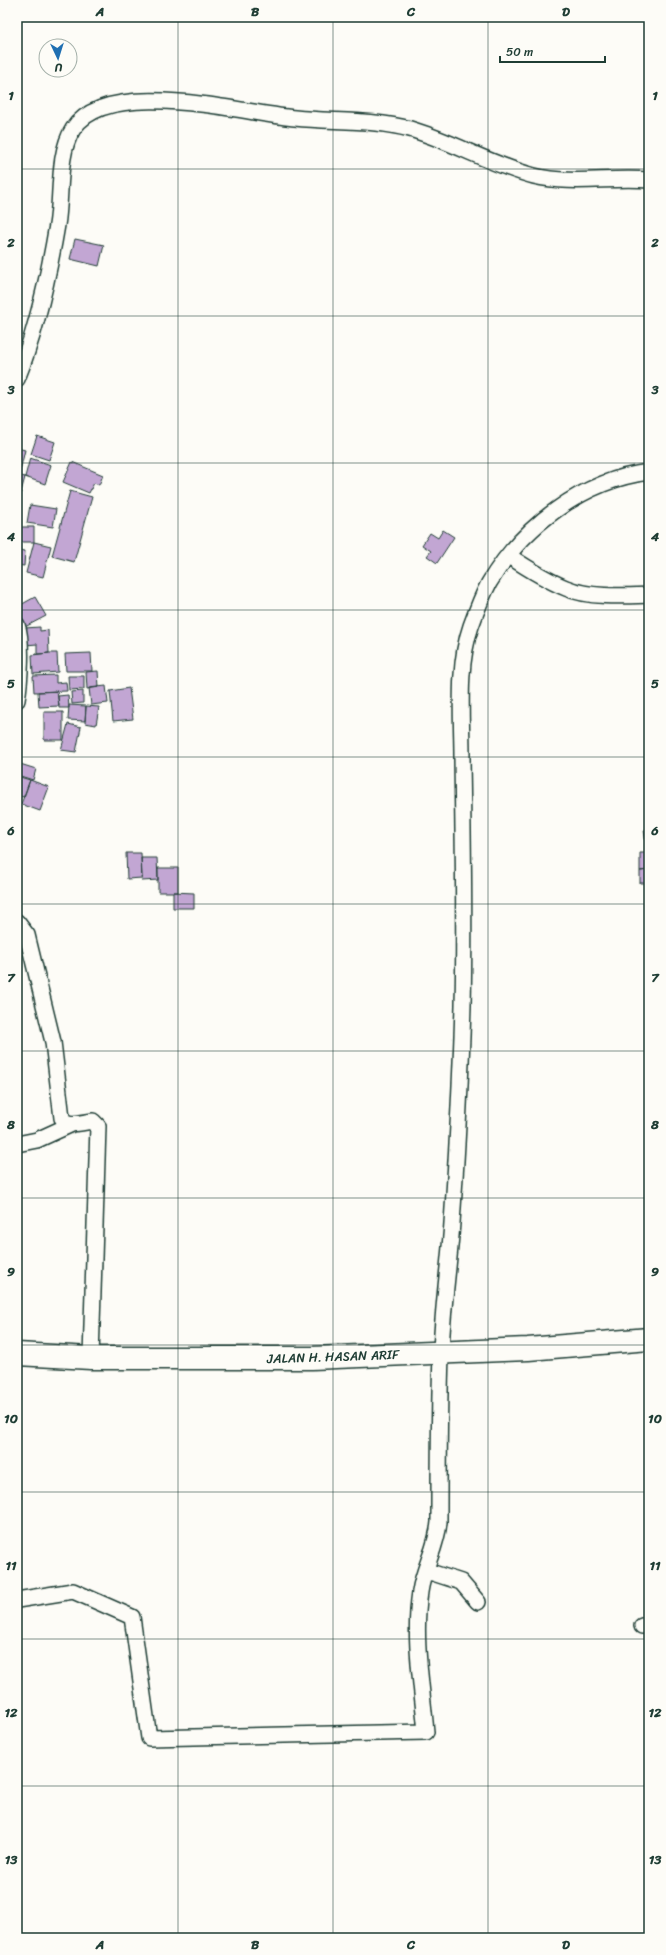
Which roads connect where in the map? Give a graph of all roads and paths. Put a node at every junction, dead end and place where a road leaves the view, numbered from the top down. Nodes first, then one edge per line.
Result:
1 (649, 180) edge
2 (17, 379) edge
3 (649, 472) edge
4 (513, 559) junction
5 (649, 595) edge
6 (17, 625) edge
7 (17, 700) edge
8 (17, 922) edge
9 (72, 1124) junction
10 (17, 1144) edge
11 (649, 1339) edge
12 (445, 1352) junction
13 (17, 1354) edge
14 (91, 1358) junction
15 (427, 1571) junction
16 (17, 1600) edge
17 (478, 1602) dead end

1 - 2 street
3 - 4 street
4 - 5 street
4 - 12 street
6 - 7 street
8 - 9 street
9 - 10 street
9 - 14 street
11 - 12 main road, JALAN H. HASAN ARIF
12 - 14 main road, JALAN H. HASAN ARIF
12 - 15 street
13 - 14 main road, JALAN H. HASAN ARIF
15 - 16 street
15 - 17 street

